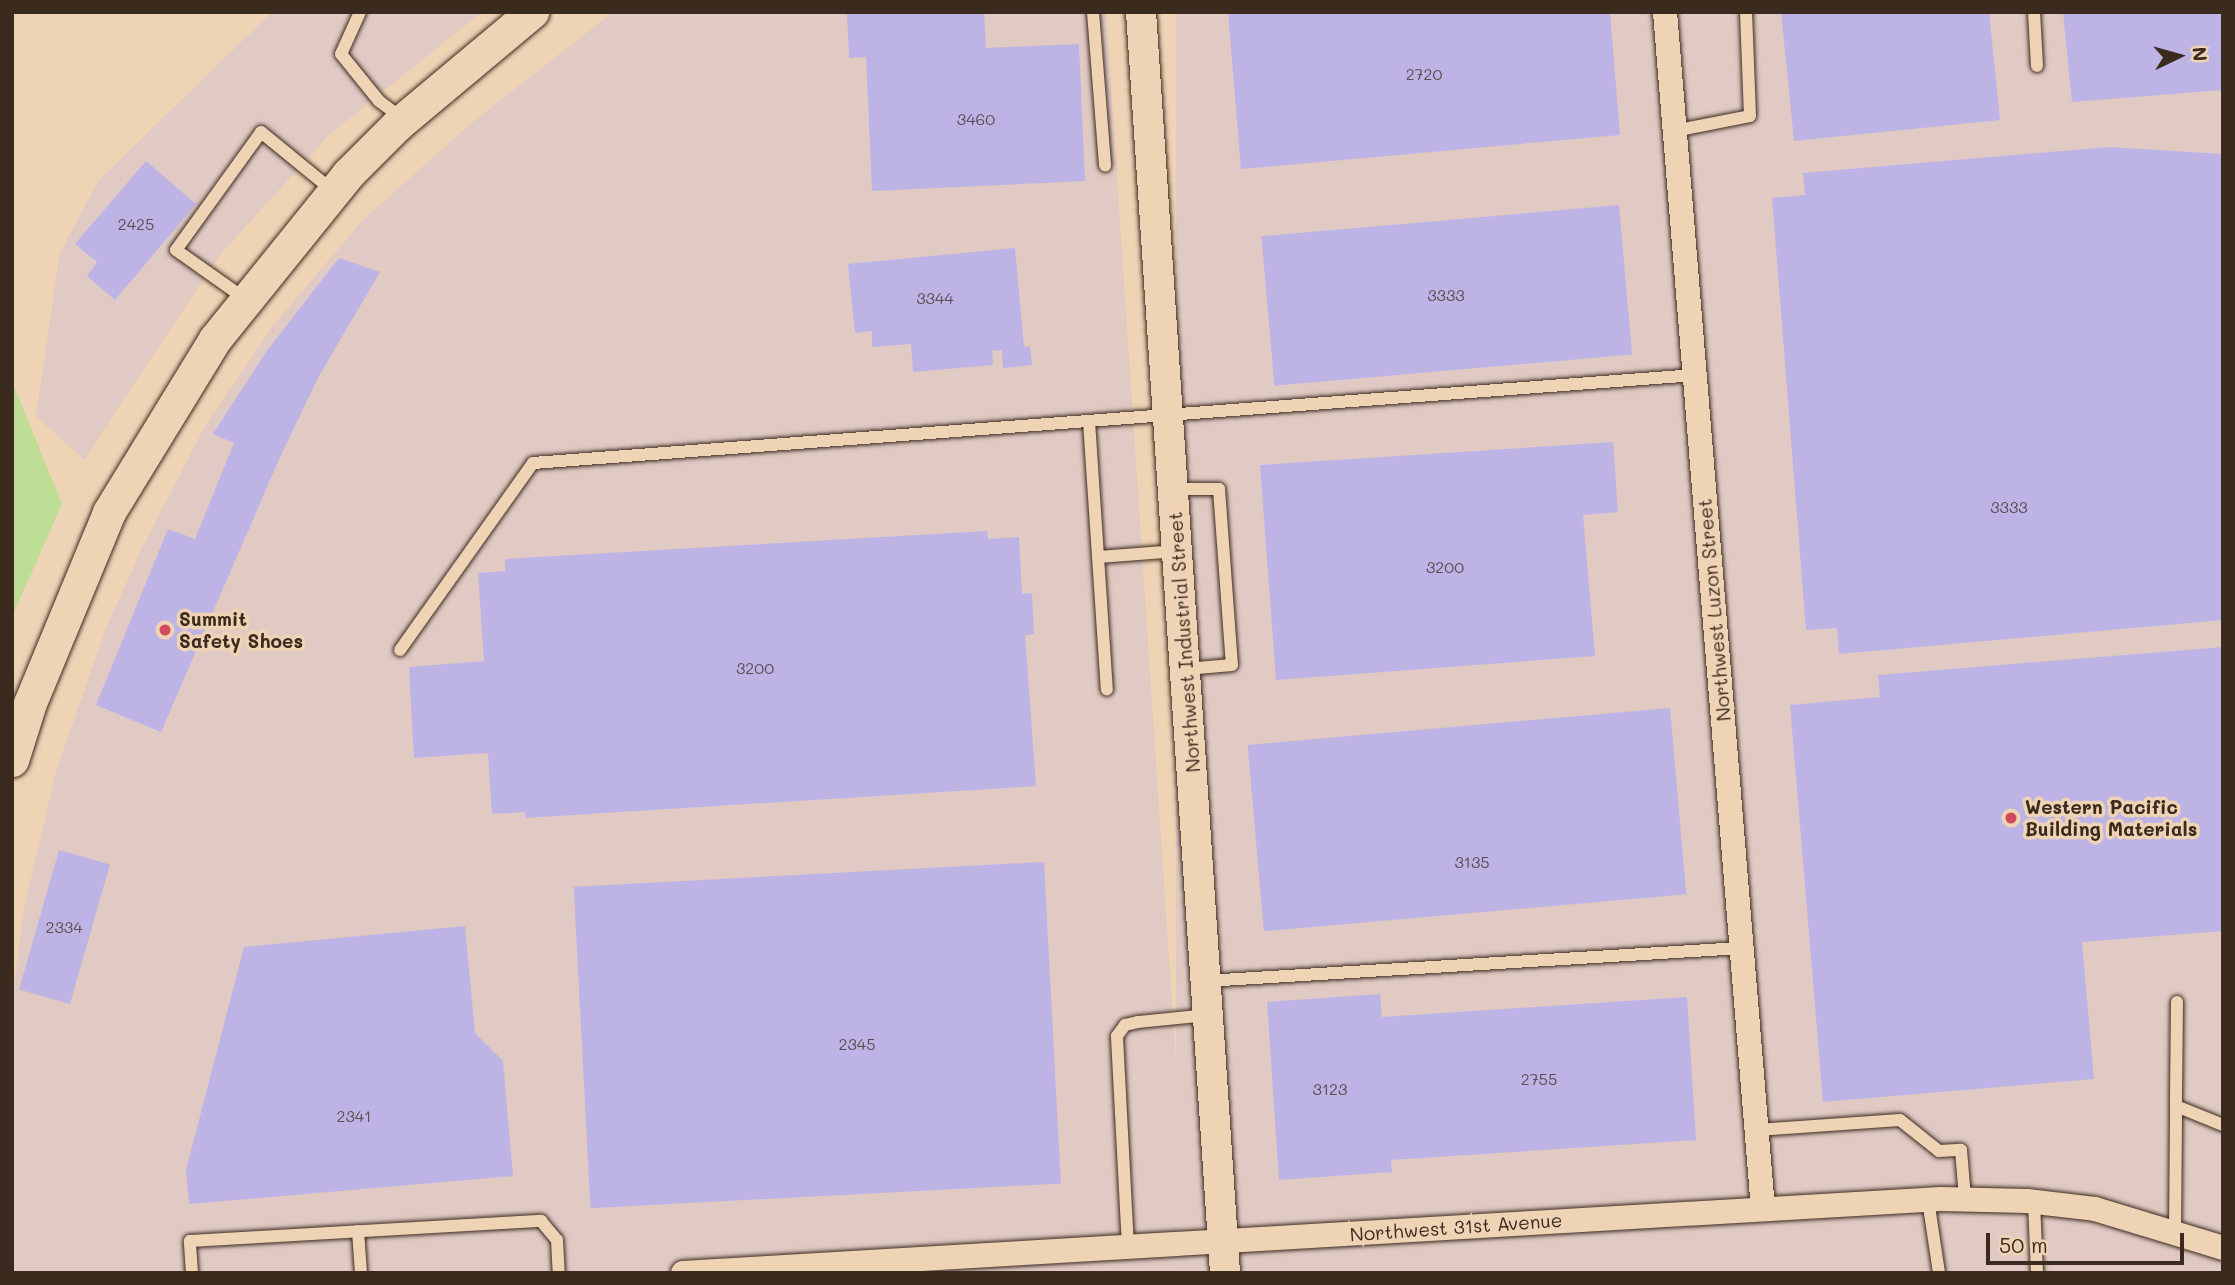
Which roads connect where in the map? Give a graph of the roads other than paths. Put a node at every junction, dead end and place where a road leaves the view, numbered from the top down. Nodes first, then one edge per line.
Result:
1 (360, 12) edge
2 (532, 12) edge
3 (1093, 12) edge
4 (1141, 12) edge
5 (1665, 12) edge
6 (1746, 12) edge
7 (2034, 12) edge
8 (2037, 66) dead end
9 (404, 119) junction
10 (1674, 131) junction
11 (1105, 166) dead end
12 (333, 191) junction
13 (245, 299) junction
14 (1694, 375) junction
15 (1169, 415) junction
16 (1089, 421) junction
17 (1174, 489) junction
18 (1178, 551) junction
19 (1098, 557) junction
20 (400, 650) dead end
21 (1186, 668) junction
22 (1107, 688) dead end
23 (12, 760) edge
24 (1741, 948) junction
25 (1206, 981) junction
26 (2177, 1002) dead end
27 (1208, 1016) junction
28 (2176, 1106) junction
29 (2223, 1125) edge
30 (1756, 1130) junction
31 (1965, 1199) junction
32 (1928, 1200) junction
33 (2034, 1202) junction
34 (1763, 1208) junction
35 (358, 1231) junction
36 (2175, 1231) junction
37 (1221, 1241) junction
38 (1128, 1247) junction
39 (2223, 1248) edge
40 (192, 1273) edge
41 (361, 1273) edge
42 (559, 1273) edge
43 (683, 1273) edge
44 (1225, 1273) edge
45 (1939, 1273) edge
46 (2037, 1273) edge

1 - 9 lane
2 - 9 main road
3 - 11 lane
4 - 15 street, Northwest Industrial Street
5 - 10 street, Northwest Luzon Street
6 - 10 lane
7 - 8 lane
9 - 12 main road
10 - 14 street, Northwest Luzon Street
12 - 13 main road
12 - 13 lane
13 - 23 main road
14 - 15 lane
14 - 24 street, Northwest Luzon Street
15 - 16 lane
15 - 17 street, Northwest Industrial Street
16 - 19 lane
16 - 20 lane
17 - 18 street, Northwest Industrial Street
17 - 21 lane
18 - 19 lane
18 - 21 street, Northwest Industrial Street
19 - 22 lane
21 - 25 street, Northwest Industrial Street
24 - 25 lane
24 - 30 street, Northwest Luzon Street
25 - 27 street, Northwest Industrial Street
26 - 28 lane
27 - 37 street, Northwest Industrial Street
27 - 38 lane
28 - 29 lane
28 - 36 lane
30 - 31 lane
30 - 34 street, Northwest Luzon Street
31 - 32 street, Northwest 31st Avenue
31 - 33 street, Northwest 31st Avenue
32 - 34 street, Northwest 31st Avenue
32 - 45 lane
33 - 36 street, Northwest 31st Avenue
33 - 46 lane
34 - 37 street, Northwest 31st Avenue
35 - 40 lane
35 - 41 lane
35 - 42 lane
36 - 39 street, Northwest 31st Avenue
37 - 38 street, Northwest 31st Avenue
37 - 44 street, Northwest Industrial Street
38 - 43 street, Northwest 31st Avenue

